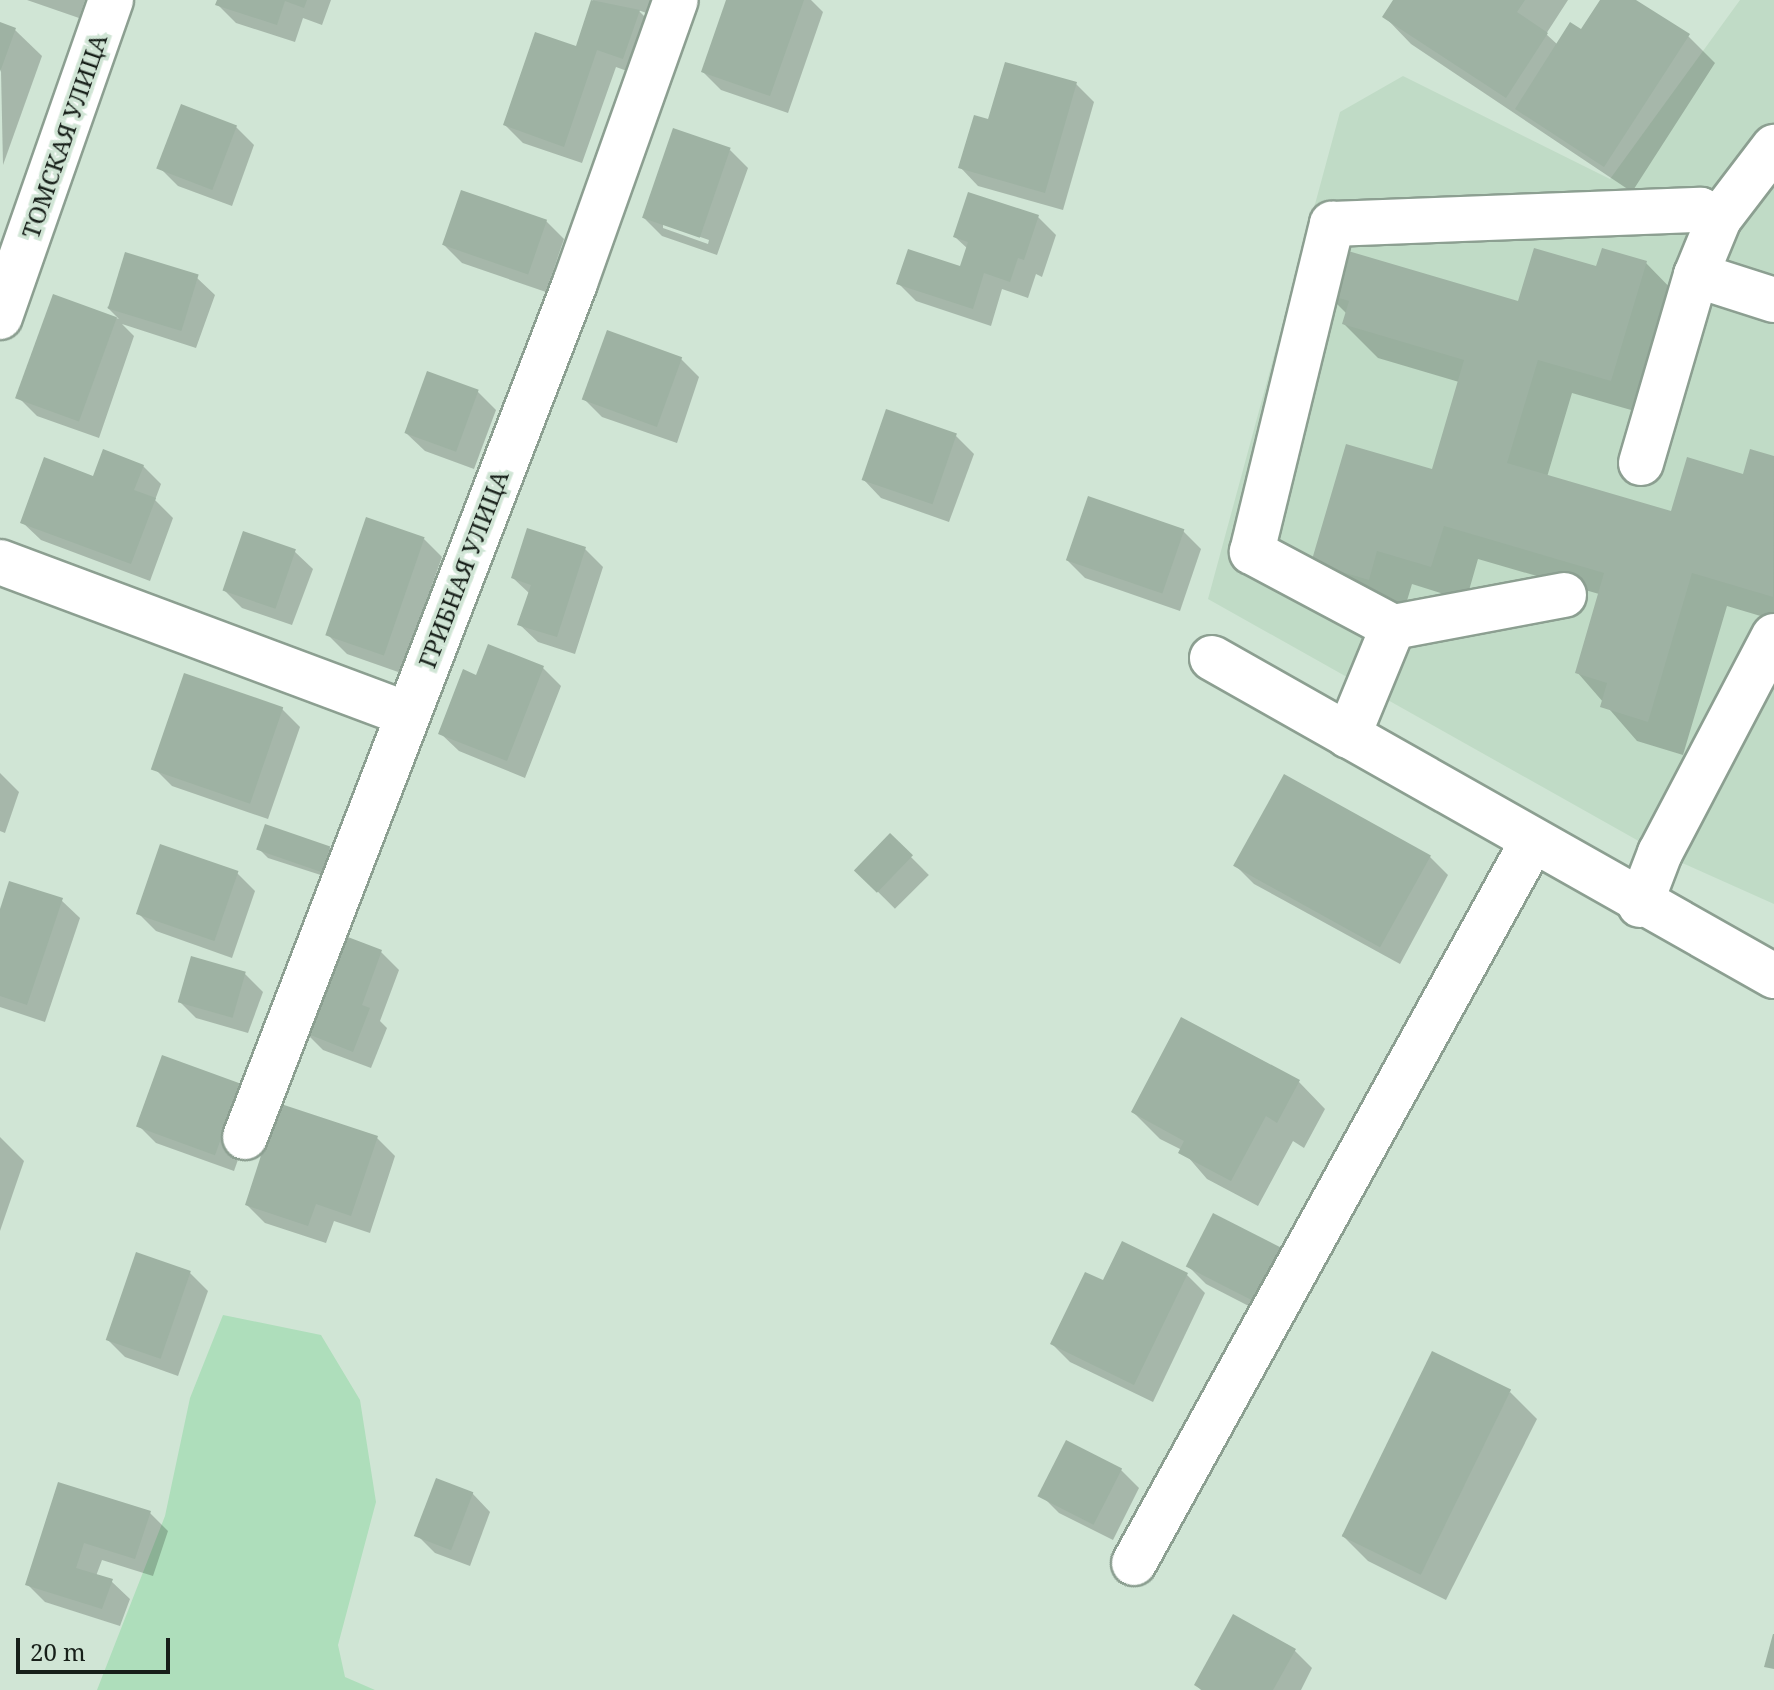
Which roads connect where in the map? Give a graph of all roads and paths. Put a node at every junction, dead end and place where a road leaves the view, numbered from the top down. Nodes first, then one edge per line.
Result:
1 (111, 0) edge
2 (676, 0) edge
3 (1774, 147) edge
4 (1719, 219) junction
5 (1696, 275) junction
6 (1774, 300) edge
7 (0, 317) edge
8 (1641, 463) dead end
9 (0, 562) edge
10 (1564, 595) dead end
11 (1393, 627) junction
12 (1774, 636) edge
13 (1212, 658) dead end
14 (406, 714) junction
15 (1348, 736) junction
16 (1532, 842) junction
17 (1640, 905) junction
18 (1774, 976) edge
19 (245, 1137) dead end
20 (1134, 1563) dead end

1 - 7 street, ТОМСКАЯ УЛИЦА
2 - 14 street, ГРИБНАЯ УЛИЦА
3 - 4 street
4 - 5 street
4 - 11 street
5 - 6 street
5 - 8 street
9 - 14 street
10 - 11 street
11 - 15 street
12 - 17 street
13 - 15 street
14 - 19 street, ГРИБНАЯ УЛИЦА
15 - 16 street
16 - 17 street
16 - 20 street
17 - 18 street

